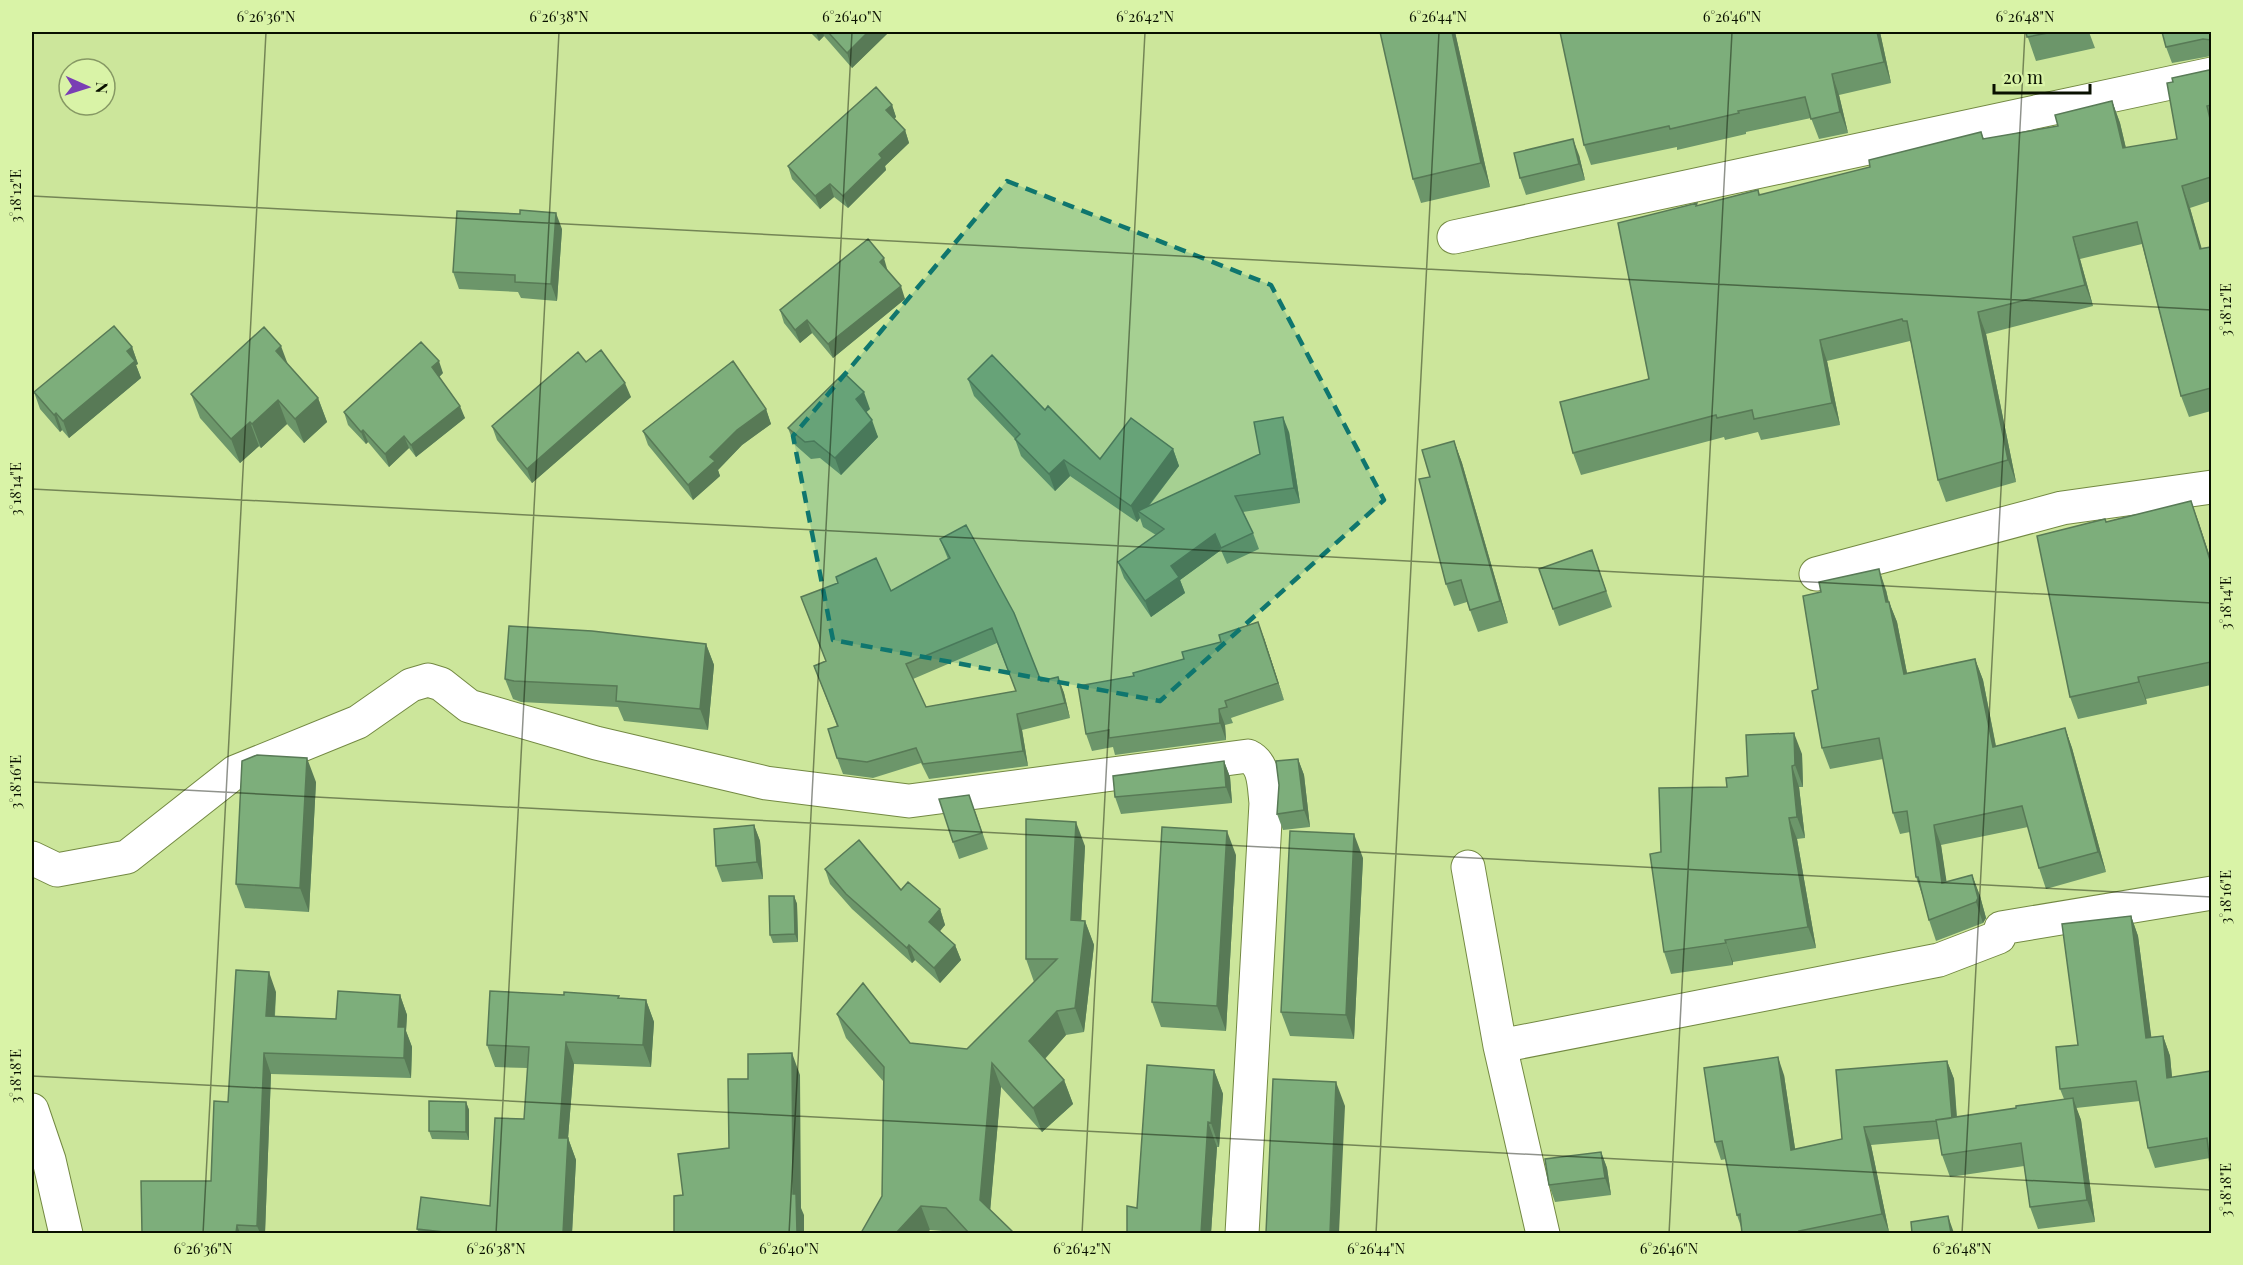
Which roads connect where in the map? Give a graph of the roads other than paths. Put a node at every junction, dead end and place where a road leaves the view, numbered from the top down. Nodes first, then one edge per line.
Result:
1 (2211, 74) edge
2 (1454, 237) dead end
3 (2211, 487) edge
4 (1816, 574) dead end
5 (32, 858) edge
6 (1468, 867) dead end
7 (2211, 893) edge
8 (1500, 1046) junction
9 (32, 1110) edge
10 (66, 1233) edge
11 (1242, 1233) edge
12 (1543, 1233) edge

1 - 2 street
3 - 4 street
5 - 11 street
6 - 8 street
7 - 8 street
8 - 12 street
9 - 10 street

